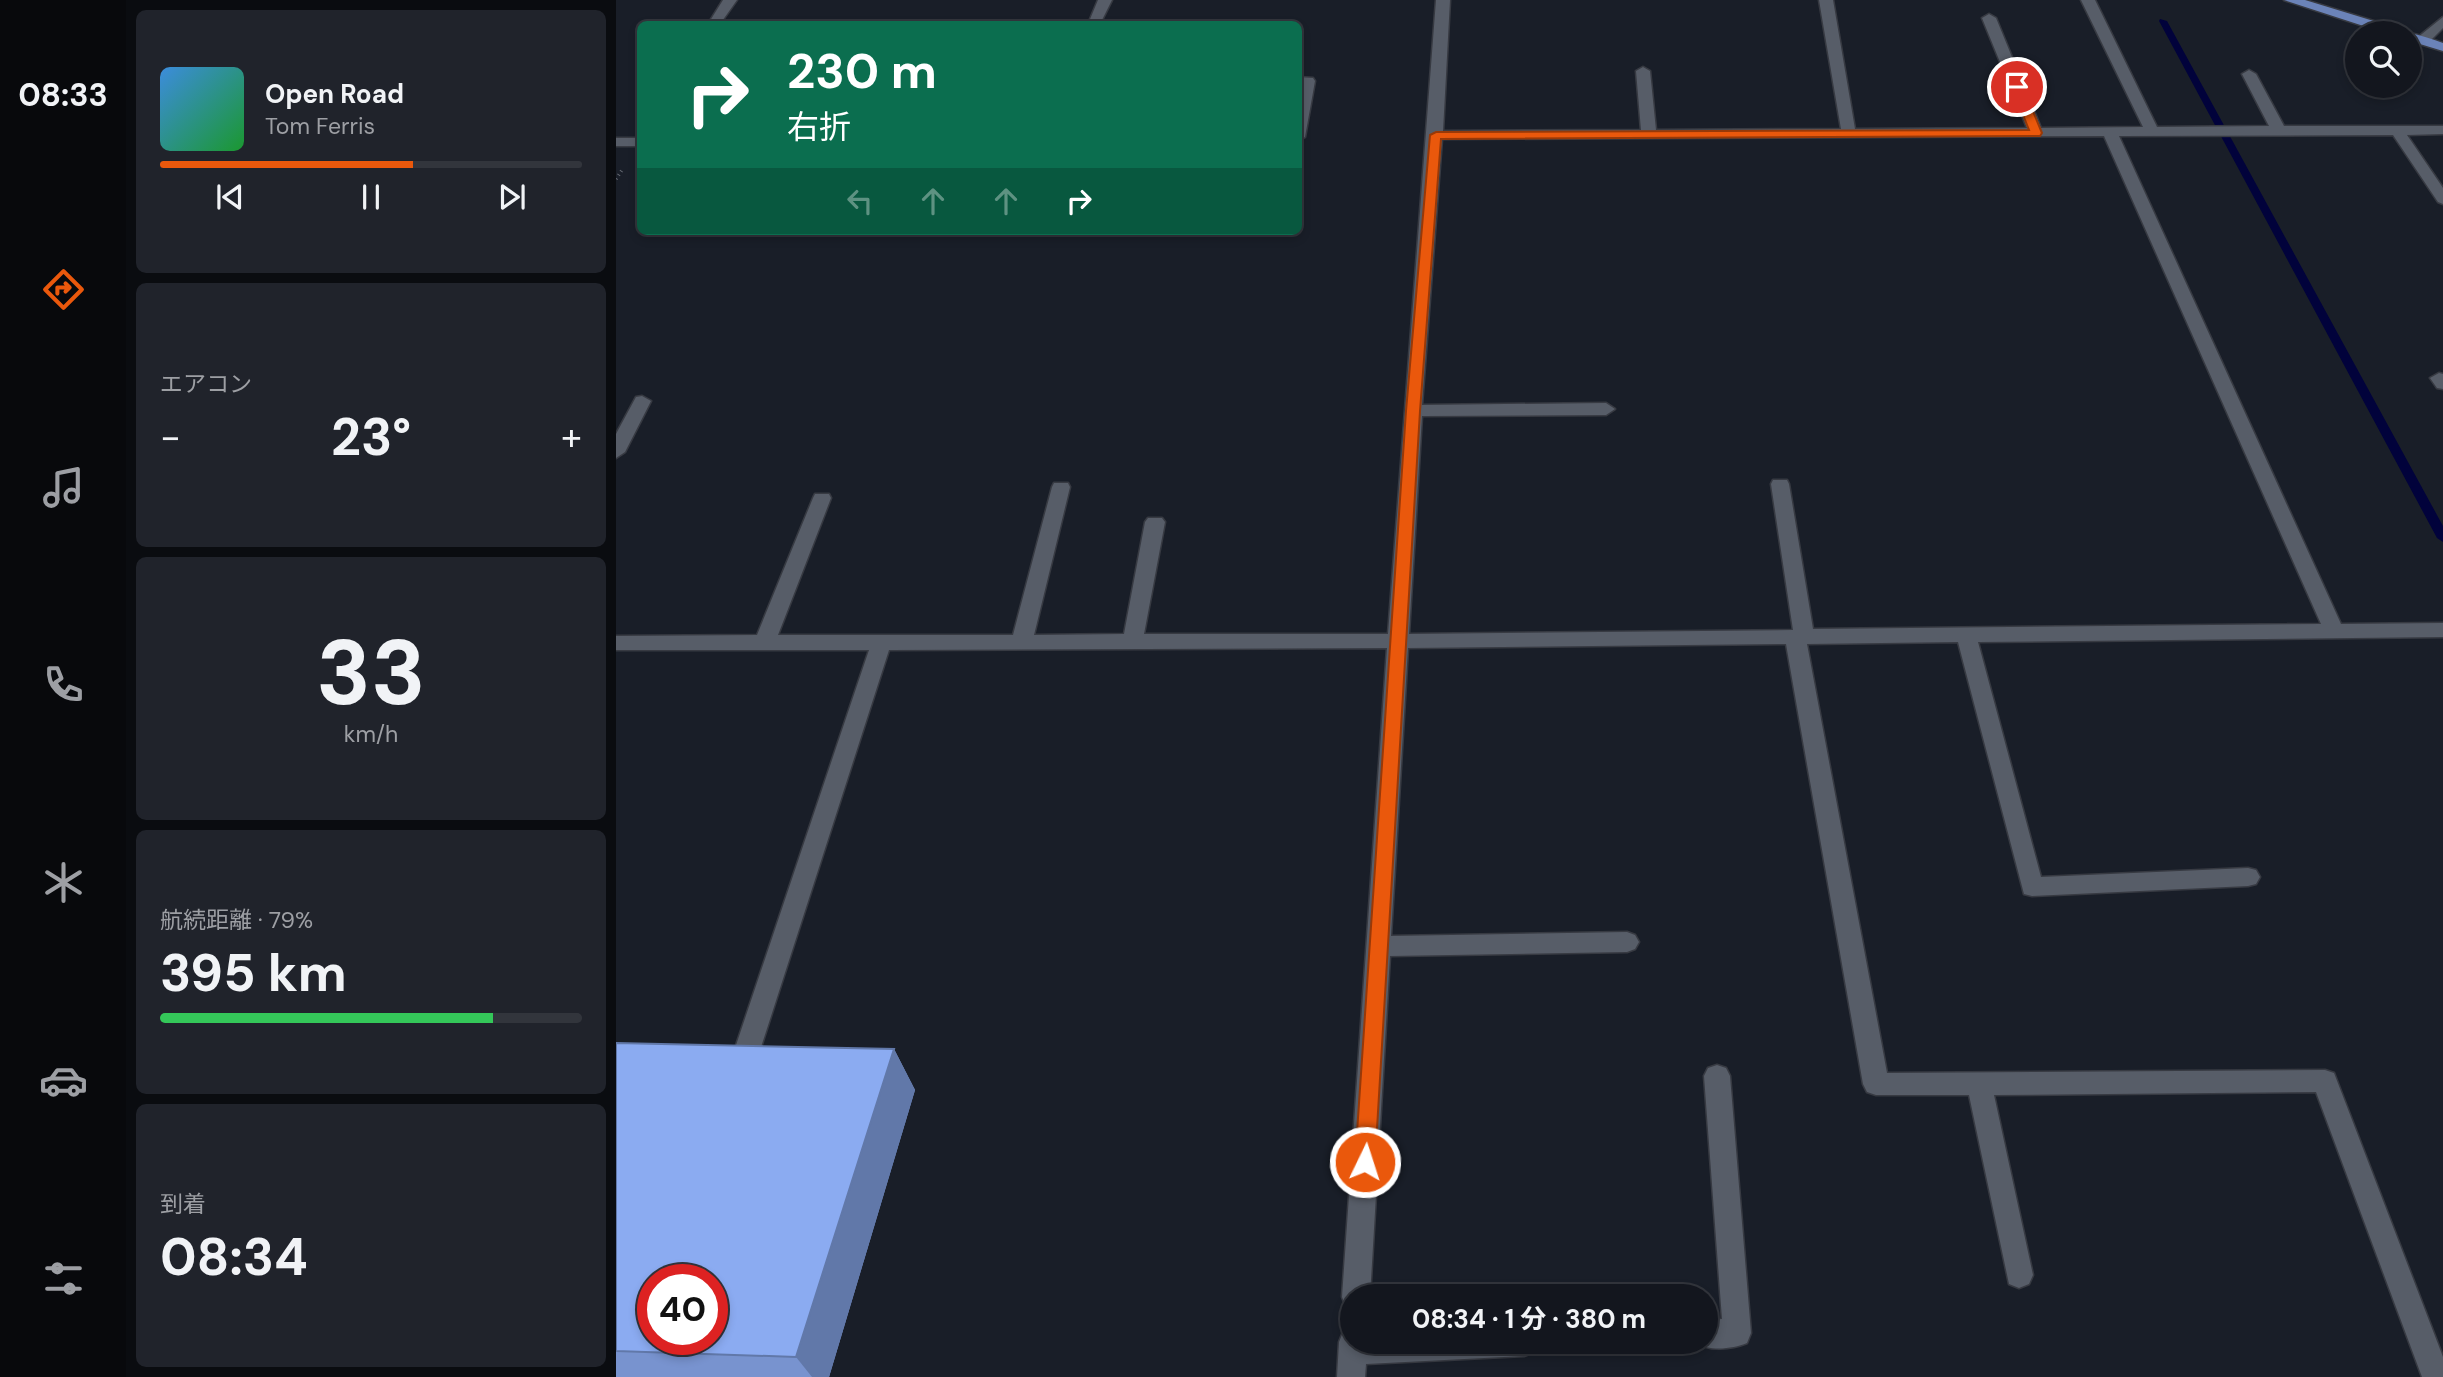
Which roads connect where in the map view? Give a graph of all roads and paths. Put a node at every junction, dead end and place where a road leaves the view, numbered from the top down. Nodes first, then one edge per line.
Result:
1 (730, 0) edge
2 (1105, 0) edge
3 (1443, 0) edge
4 (1826, 0) edge
5 (2088, 0) edge
6 (2291, 0) edge
7 (1989, 18) dead end
8 (716, 21) edge
9 (1095, 21) edge
10 (2359, 21) edge
11 (2443, 21) edge
12 (2422, 35) edge
13 (2422, 41) edge
14 (2443, 47) edge
15 (1643, 71) dead end
16 (2249, 74) dead end
17 (1302, 81) edge
18 (1302, 115) edge
19 (2397, 130) junction
20 (2443, 130) edge
21 (2279, 131) junction
22 (2036, 133) junction
23 (2110, 133) junction
24 (2153, 133) junction
25 (1648, 134) junction
26 (1849, 134) junction
27 (1436, 135) junction
28 (616, 142) edge
29 (637, 142) edge
30 (2443, 199) edge
31 (642, 401) dead end
32 (1606, 408) dead end
33 (1413, 411) junction
34 (616, 452) edge
35 (1780, 484) dead end
36 (1061, 487) dead end
37 (822, 498) dead end
38 (1155, 522) dead end
39 (2443, 630) edge
40 (2334, 631) junction
41 (1966, 635) junction
42 (1800, 637) junction
43 (1022, 640) junction
44 (1133, 640) junction
45 (1400, 640) junction
46 (882, 641) junction
47 (765, 642) junction
48 (616, 643) edge
49 (2248, 877) dead end
50 (1627, 942) dead end
51 (1379, 946) junction
52 (712, 1071) edge
53 (740, 1072) junction
54 (766, 1072) edge
55 (1717, 1076) dead end
56 (1979, 1083) junction
57 (2019, 1275) dead end
58 (1357, 1284) edge
59 (1718, 1334) edge
60 (1377, 1354) edge
61 (1352, 1356) edge
62 (2435, 1377) edge

1 - 8 street
2 - 9 street
3 - 27 street
4 - 26 street
5 - 24 street
6 - 10 main road
7 - 22 street
11 - 12 street
13 - 14 main road
15 - 25 street
16 - 21 street
17 - 18 street
19 - 20 street
19 - 21 street
19 - 30 street
21 - 24 street
22 - 23 street
22 - 26 street
23 - 24 street
23 - 40 street
25 - 26 street
25 - 27 street
27 - 33 street
28 - 29 street
31 - 34 street
32 - 33 street
33 - 45 street
35 - 42 street
36 - 43 street
37 - 47 street
38 - 44 street
39 - 40 street
40 - 41 street
41 - 42 street
41 - 49 street
42 - 45 street
42 - 56 street
43 - 44 street
43 - 46 street
44 - 45 street
45 - 51 street
46 - 47 street
46 - 53 street
47 - 48 street
50 - 51 street
51 - 58 street
52 - 53 street
53 - 54 street
55 - 59 street
56 - 57 street
56 - 62 street
60 - 61 street

